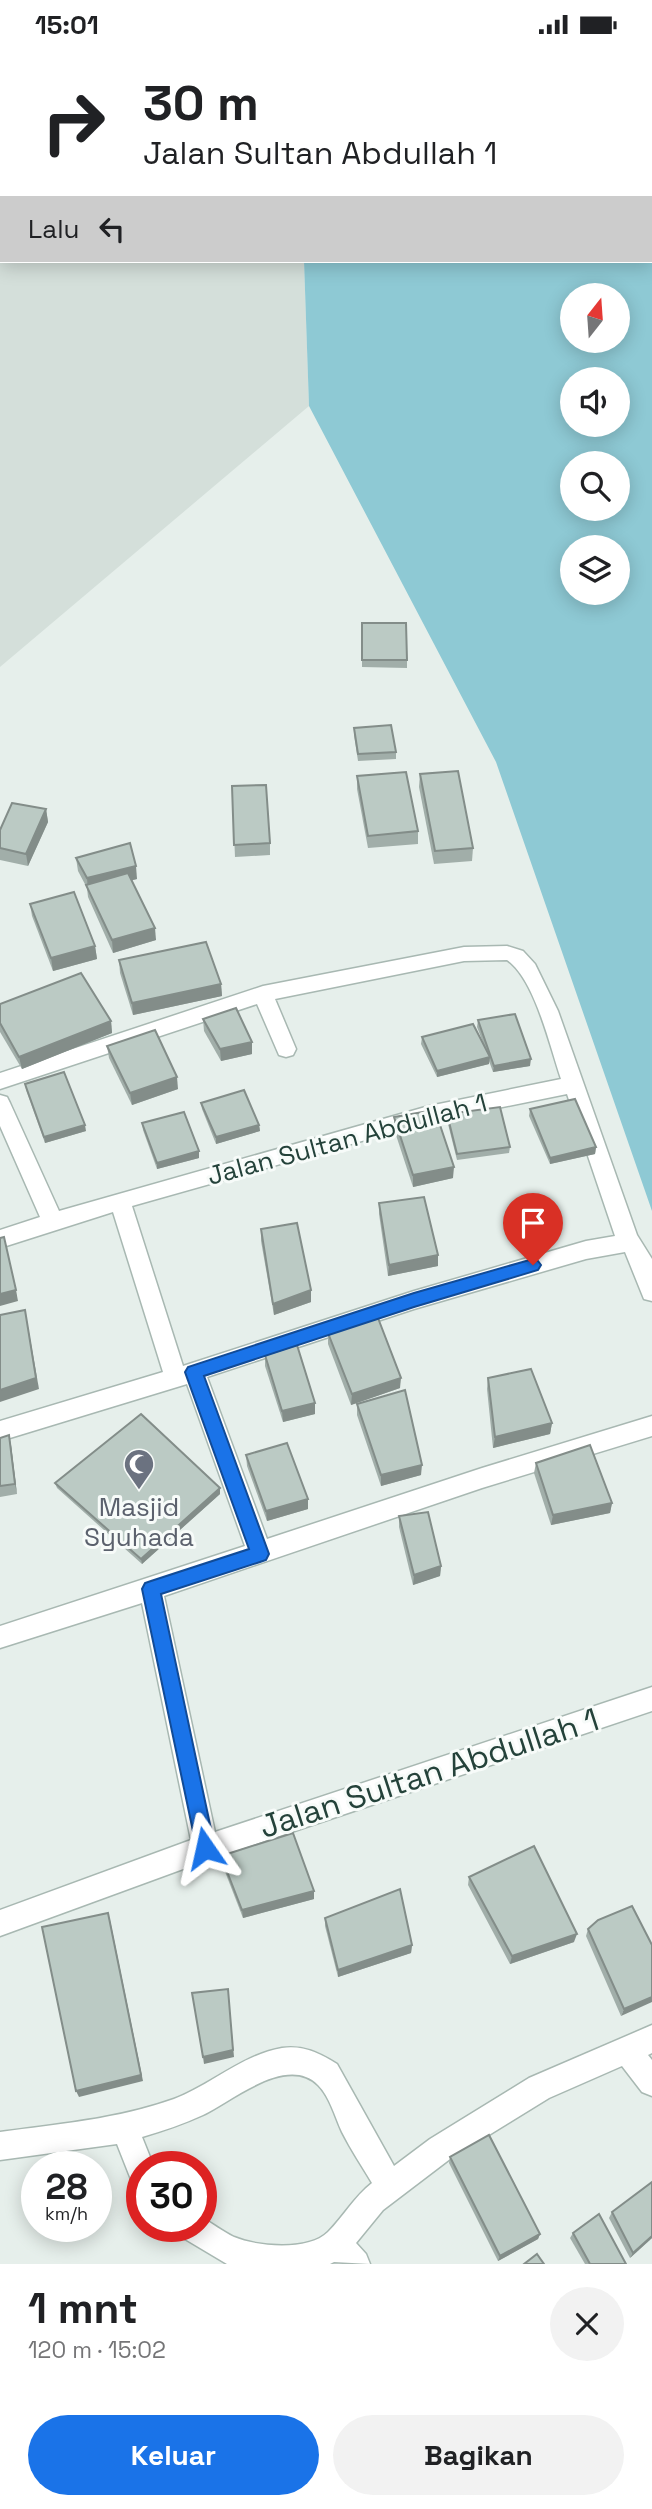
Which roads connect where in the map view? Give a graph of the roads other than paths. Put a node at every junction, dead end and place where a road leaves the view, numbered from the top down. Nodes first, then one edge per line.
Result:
1 (263, 994) junction
2 (286, 1049) dead end
3 (0, 1081) edge
4 (575, 1084) junction
5 (0, 1103) edge
6 (120, 1201) junction
7 (53, 1222) junction
8 (0, 1238) edge
9 (628, 1241) junction
10 (652, 1292) edge
11 (185, 1375) junction
12 (652, 1426) edge
13 (0, 1431) edge
14 (260, 1554) junction
15 (151, 1589) junction
16 (0, 1637) edge
17 (652, 1699) edge
18 (205, 1848) junction
19 (0, 1923) edge
20 (640, 2044) edge
21 (652, 2082) edge
22 (126, 2129) junction
23 (0, 2146) edge
24 (133, 2151) edge
25 (390, 2186) junction
26 (215, 2242) edge
27 (346, 2254) edge

1 - 2 street
1 - 3 street
1 - 4 street
4 - 6 street, Jalan Sultan Abdullah 1
4 - 9 street
5 - 7 street
6 - 7 street, Jalan Sultan Abdullah 1
6 - 11 street
7 - 8 street, Jalan Sultan Abdullah 1
9 - 10 street
9 - 11 street
11 - 13 street
11 - 14 street
12 - 14 street
14 - 15 street
15 - 16 street
15 - 18 street
17 - 18 street, Jalan Sultan Abdullah 1
18 - 19 street, Jalan Sultan Abdullah 1
20 - 21 street
20 - 25 street
22 - 23 street
22 - 24 street
22 - 25 street
25 - 27 street
26 - 27 street

